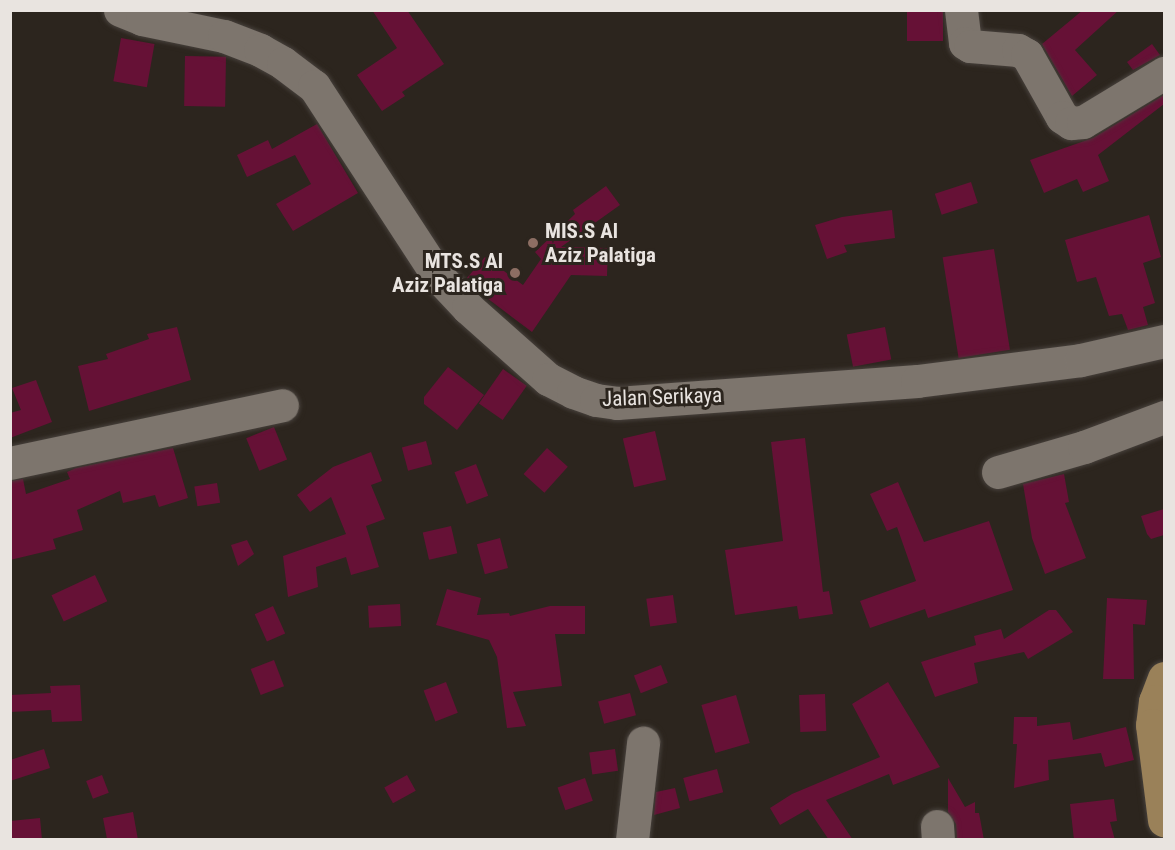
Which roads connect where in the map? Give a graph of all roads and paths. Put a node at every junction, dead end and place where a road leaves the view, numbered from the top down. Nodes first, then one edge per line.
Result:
1 (120, 10) edge
2 (961, 10) edge
3 (1164, 73) edge
4 (1164, 340) edge
5 (282, 405) dead end
6 (1164, 417) edge
7 (10, 463) edge
8 (998, 472) dead end
9 (1164, 678) edge
10 (643, 742) dead end
11 (1164, 820) edge
12 (632, 840) edge

1 - 4 street, Jalan Serikaya
2 - 3 street
5 - 7 street
6 - 8 street
9 - 11 main road
10 - 12 street

